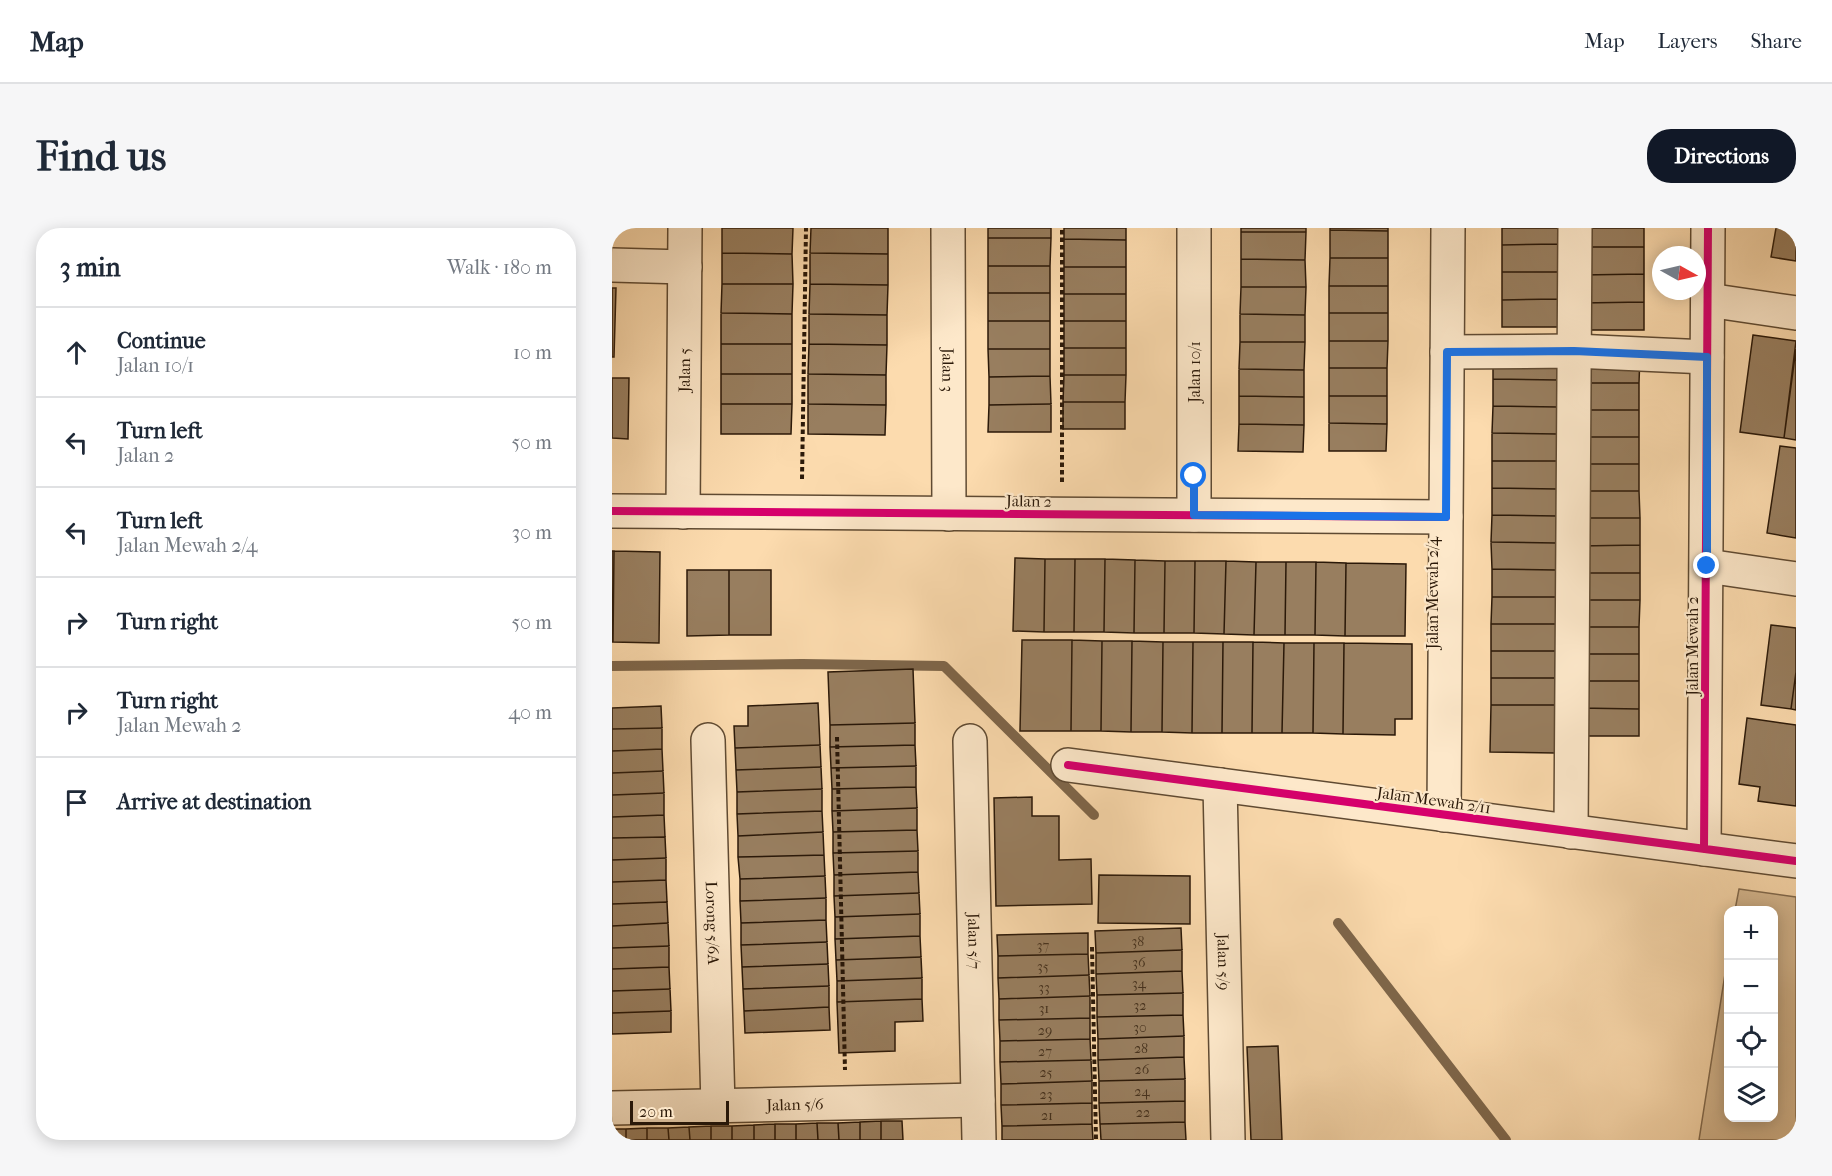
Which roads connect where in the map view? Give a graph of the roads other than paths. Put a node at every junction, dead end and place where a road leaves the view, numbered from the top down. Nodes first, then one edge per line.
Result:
1 (685, 228) edge
2 (948, 228) edge
3 (1194, 228) edge
4 (1448, 228) edge
5 (1575, 228) edge
6 (1708, 228) edge
7 (612, 265) edge
8 (685, 267) junction
9 (1708, 300) junction
10 (1796, 313) edge
11 (1574, 351) junction
12 (1447, 352) junction
13 (1707, 357) junction
14 (612, 511) edge
15 (683, 512) junction
16 (949, 514) junction
17 (1194, 515) junction
18 (1446, 517) junction
19 (1707, 566) junction
20 (1796, 579) edge
21 (708, 740) dead end
22 (970, 741) dead end
23 (1068, 765) dead end
24 (1220, 785) junction
25 (1444, 815) junction
26 (1571, 832) junction
27 (1704, 849) junction
28 (1796, 861) edge
29 (978, 1100) junction
30 (718, 1106) junction
31 (612, 1108) edge
32 (979, 1140) edge
33 (1228, 1140) edge

1 - 8 street, Jalan 5
2 - 16 street, Jalan 3
3 - 17 street, Jalan 10/1
4 - 12 street, Jalan Mewah 2/4
5 - 11 street
6 - 9 street, Jalan Mewah 2
7 - 8 street
8 - 15 street, Jalan 5
9 - 10 street
9 - 13 street, Jalan Mewah 2
11 - 12 street
11 - 13 street
11 - 26 street
12 - 18 street, Jalan Mewah 2/4
13 - 19 street, Jalan Mewah 2
14 - 15 street, Jalan 2
15 - 16 street, Jalan 2
16 - 17 street, Jalan 2
17 - 18 street, Jalan 2
18 - 25 street, Jalan Mewah 2/4
19 - 20 street
19 - 27 street, Jalan Mewah 2
21 - 30 street, Lorong 5/6A
22 - 29 street, Jalan 5/7
23 - 24 street, Jalan Mewah 2/11
24 - 25 street, Jalan Mewah 2/11
24 - 33 street, Jalan 5/9
25 - 26 street, Jalan Mewah 2/11
26 - 27 street, Jalan Mewah 2/11
27 - 28 street, Jalan Mewah 2/11
29 - 30 street, Jalan 5/6
29 - 32 street, Jalan 5/7
30 - 31 street, Jalan 5/6

